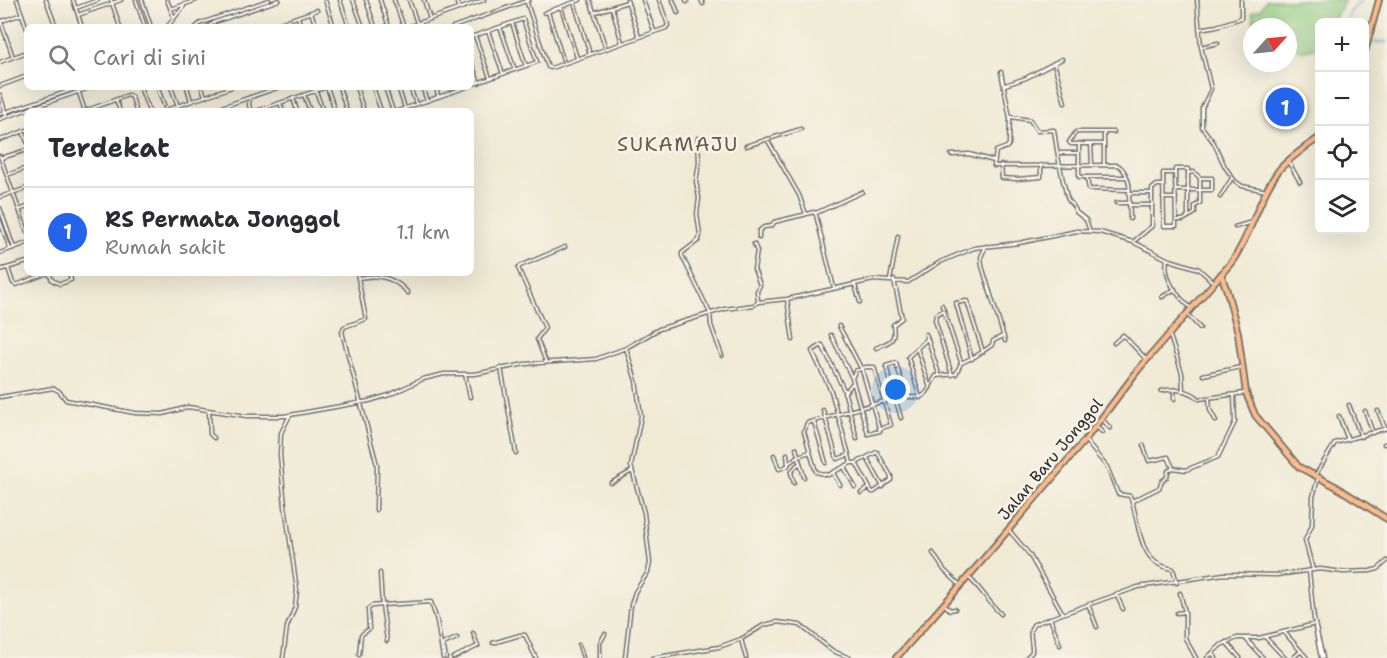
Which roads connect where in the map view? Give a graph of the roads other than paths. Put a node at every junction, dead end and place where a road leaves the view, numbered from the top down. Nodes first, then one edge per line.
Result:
1 (17, 0) edge
2 (46, 0) edge
3 (73, 0) edge
4 (98, 0) edge
5 (121, 0) edge
6 (136, 0) edge
7 (142, 0) edge
8 (167, 0) edge
9 (197, 0) edge
10 (269, 0) edge
11 (279, 0) edge
12 (325, 0) edge
13 (340, 0) edge
14 (353, 0) edge
15 (366, 0) edge
16 (380, 0) edge
17 (394, 0) edge
18 (409, 0) edge
19 (429, 0) edge
20 (456, 0) edge
21 (471, 0) edge
22 (484, 0) edge
23 (527, 0) edge
24 (580, 0) edge
25 (590, 0) edge
26 (643, 0) edge
27 (659, 0) edge
28 (673, 0) edge
29 (1197, 0) edge
30 (1241, 0) edge
31 (1379, 0) edge
32 (424, 1) edge
33 (627, 1) edge
34 (112, 2) edge
35 (574, 2) junction
36 (473, 4) junction
37 (184, 6) junction
38 (561, 7) junction
39 (612, 7) junction
40 (76, 8) junction
41 (171, 9) junction
42 (459, 9) junction
43 (317, 10) dead end
44 (311, 12) junction
45 (595, 13) junction
46 (678, 13) dead end
47 (22, 14) junction
48 (78, 15) junction
49 (298, 17) junction
50 (174, 18) junction
51 (222, 18) junction
52 (430, 19) junction
53 (0, 21) edge
54 (284, 22) joint
55 (216, 23) edge
56 (512, 23) junction
57 (25, 24) edge
58 (55, 24) edge
59 (81, 24) edge
60 (118, 24) edge
61 (144, 24) edge
62 (150, 24) edge
63 (169, 24) edge
64 (278, 24) edge
65 (300, 24) edge
66 (315, 24) edge
67 (333, 24) edge
68 (348, 24) edge
69 (362, 24) edge
70 (374, 24) edge
71 (388, 24) edge
72 (405, 24) edge
73 (417, 24) joint
74 (461, 24) edge
75 (500, 27) junction
76 (1199, 29) junction
77 (488, 31) junction
78 (654, 32) junction
79 (474, 36) edge
80 (639, 37) junction
81 (474, 39) edge
82 (1369, 40) edge
83 (622, 43) junction
84 (1218, 43) dead end
85 (1201, 47) junction
86 (606, 49) junction
87 (24, 53) edge
88 (590, 54) junction
89 (14, 57) junction
90 (577, 59) junction
91 (1062, 59) dead end
92 (0, 62) edge
93 (564, 63) junction
94 (1054, 63) junction
95 (526, 66) junction
96 (474, 69) edge
97 (515, 70) junction
98 (1001, 72) dead end
99 (503, 74) junction
100 (24, 77) edge
101 (490, 79) junction
102 (479, 83) junction
103 (0, 85) edge
104 (474, 85) edge
105 (1005, 85) junction
106 (72, 90) edge
107 (79, 90) edge
108 (141, 90) edge
109 (158, 90) edge
110 (172, 90) edge
111 (188, 90) edge
112 (203, 90) edge
113 (220, 90) edge
114 (271, 90) edge
115 (328, 90) edge
116 (340, 90) edge
117 (357, 90) edge
118 (374, 90) edge
119 (386, 90) edge
120 (399, 90) edge
121 (411, 90) edge
122 (423, 90) edge
123 (437, 90) edge
124 (449, 90) edge
125 (458, 90) edge
126 (316, 91) joint
127 (450, 93) junction
128 (0, 95) edge
129 (304, 95) junction
130 (206, 96) junction
131 (250, 97) junction
132 (439, 97) junction
133 (293, 98) junction
134 (116, 100) junction
135 (242, 100) junction
136 (191, 101) junction
137 (427, 101) junction
138 (280, 103) junction
139 (1065, 103) dead end
140 (416, 104) junction
141 (103, 105) junction
142 (249, 105) junction
143 (178, 106) junction
144 (85, 108) edge
145 (93, 108) edge
146 (104, 108) edge
147 (119, 108) edge
148 (135, 108) edge
149 (148, 108) edge
150 (164, 108) edge
151 (172, 108) edge
152 (219, 108) edge
153 (250, 108) edge
154 (269, 108) edge
155 (282, 108) edge
156 (296, 108) edge
157 (309, 108) edge
158 (322, 108) edge
159 (334, 108) edge
160 (346, 108) edge
161 (363, 108) edge
162 (380, 108) edge
163 (392, 108) edge
164 (405, 108) joint
165 (0, 114) edge
166 (6, 114) junction
167 (1010, 117) junction
168 (0, 118) edge
169 (801, 129) dead end
170 (24, 131) edge
171 (1104, 132) junction
172 (1114, 132) dead end
173 (698, 138) dead end
174 (767, 139) junction
175 (0, 140) edge
176 (1315, 141) edge
177 (1079, 144) junction
178 (1091, 144) junction
179 (1103, 144) junction
180 (746, 146) dead end
181 (24, 151) edge
182 (1060, 153) dead end
183 (1079, 153) junction
184 (951, 155) dead end
185 (0, 157) edge
186 (994, 161) junction
187 (1288, 161) junction
188 (1001, 165) junction
189 (1041, 165) junction
190 (1059, 165) junction
191 (1079, 165) junction
192 (1092, 165) junction
193 (1104, 165) junction
194 (24, 169) edge
195 (1175, 173) junction
196 (1188, 173) junction
197 (7, 175) junction
198 (1126, 177) junction
199 (1087, 178) junction
200 (1200, 178) junction
201 (1232, 178) junction
202 (1300, 182) dead end
203 (1163, 185) junction
204 (24, 189) edge
205 (1175, 190) junction
206 (1188, 190) junction
207 (1200, 190) junction
208 (1130, 191) junction
209 (1267, 191) junction
210 (862, 192) dead end
211 (13, 193) junction
212 (1152, 193) junction
213 (0, 197) edge
214 (1220, 197) dead end
215 (1163, 198) junction
216 (1176, 198) junction
217 (1116, 203) dead end
218 (1129, 204) junction
219 (1151, 206) junction
220 (0, 208) edge
221 (24, 208) edge
222 (19, 210) junction
223 (816, 213) junction
224 (807, 214) junction
225 (1188, 216) junction
226 (1130, 219) dead end
227 (1176, 220) junction
228 (0, 221) edge
229 (24, 221) edge
230 (1252, 222) junction
231 (1235, 227) dead end
232 (1090, 231) junction
233 (898, 236) dead end
234 (759, 238) dead end
235 (1133, 242) junction
236 (24, 244) edge
237 (754, 244) dead end
238 (986, 246) junction
239 (565, 247) dead end
240 (15, 248) junction
241 (10, 249) junction
242 (0, 253) edge
243 (1167, 259) junction
244 (24, 263) edge
245 (9, 268) junction
246 (0, 270) edge
247 (1221, 274) junction
248 (41, 276) edge
249 (50, 276) edge
250 (70, 276) edge
251 (358, 278) joint
252 (892, 280) junction
253 (1214, 283) junction
254 (855, 284) junction
255 (834, 288) junction
256 (1175, 289) junction
257 (408, 293) dead end
258 (1162, 297) dead end
259 (787, 299) junction
260 (758, 302) junction
261 (860, 302) dead end
262 (942, 305) dead end
263 (1192, 308) junction
264 (944, 310) junction
265 (710, 313) junction
266 (1187, 314) junction
267 (839, 326) dead end
268 (1200, 328) dead end
269 (926, 334) dead end
270 (1170, 334) junction
271 (831, 335) dead end
272 (1003, 336) junction
273 (927, 339) junction
274 (793, 340) dead end
275 (1005, 341) dead end
276 (1114, 343) dead end
277 (626, 348) junction
278 (876, 348) dead end
279 (917, 348) junction
280 (983, 352) junction
281 (722, 356) dead end
282 (972, 358) junction
283 (1147, 360) junction
284 (546, 362) junction
285 (961, 363) junction
286 (1242, 367) junction
287 (501, 368) junction
288 (860, 368) junction
289 (465, 374) junction
290 (939, 375) junction
291 (952, 375) junction
292 (1203, 375) dead end
293 (852, 378) junction
294 (853, 383) junction
295 (930, 388) junction
296 (1174, 390) junction
297 (1183, 391) junction
298 (1161, 392) dead end
299 (844, 393) junction
300 (1246, 393) junction
301 (906, 396) junction
302 (1234, 396) junction
303 (0, 397) edge
304 (470, 398) dead end
305 (895, 398) junction
306 (921, 398) junction
307 (1209, 398) junction
308 (1174, 399) dead end
309 (884, 401) junction
310 (360, 403) junction
311 (872, 404) junction
312 (1349, 405) dead end
313 (861, 408) junction
314 (823, 410) dead end
315 (209, 411) junction
316 (849, 411) junction
317 (1365, 411) dead end
318 (1378, 411) dead end
319 (290, 415) junction
320 (837, 415) junction
321 (1339, 416) dead end
322 (825, 418) junction
323 (902, 418) dead end
324 (1101, 418) junction
325 (814, 421) junction
326 (1216, 421) dead end
327 (1095, 426) junction
328 (1110, 428) dead end
329 (1386, 428) edge
330 (879, 429) junction
331 (1102, 432) dead end
332 (1373, 433) junction
333 (1362, 436) junction
334 (214, 438) dead end
335 (857, 439) dead end
336 (1085, 440) junction
337 (1348, 440) junction
338 (1143, 445) dead end
339 (796, 448) dead end
340 (810, 452) junction
341 (516, 453) dead end
342 (787, 454) dead end
343 (774, 455) dead end
344 (849, 455) junction
345 (798, 456) junction
346 (867, 458) junction
347 (789, 463) junction
348 (800, 463) junction
349 (826, 463) dead end
350 (851, 463) junction
351 (856, 463) junction
352 (844, 467) junction
353 (1173, 468) junction
354 (632, 471) junction
355 (833, 473) junction
356 (804, 477) dead end
357 (1316, 477) junction
358 (611, 483) dead end
359 (794, 483) dead end
360 (840, 485) dead end
361 (855, 487) dead end
362 (883, 487) junction
363 (869, 488) junction
364 (861, 493) dead end
365 (1132, 501) junction
366 (376, 510) dead end
367 (1387, 519) edge
368 (1008, 529) junction
369 (933, 553) dead end
370 (1386, 562) edge
371 (1387, 568) edge
372 (1311, 571) junction
373 (380, 573) dead end
374 (968, 577) junction
375 (1177, 583) junction
376 (961, 585) junction
377 (1180, 593) dead end
378 (1116, 594) junction
379 (382, 604) junction
380 (944, 604) junction
381 (1088, 604) junction
382 (955, 609) dead end
383 (1123, 609) dead end
384 (1185, 612) junction
385 (1062, 613) junction
386 (1177, 613) dead end
387 (1001, 614) dead end
388 (1050, 618) junction
389 (1315, 624) junction
390 (1098, 627) dead end
391 (1284, 632) junction
392 (473, 633) dead end
393 (605, 634) dead end
394 (1245, 637) junction
395 (1265, 637) junction
396 (457, 638) dead end
397 (741, 639) junction
398 (387, 641) dead end
399 (1226, 642) junction
400 (493, 644) dead end
401 (579, 645) dead end
402 (1060, 645) dead end
403 (1301, 651) junction
404 (1212, 653) junction
405 (359, 656) dead end
406 (283, 658) edge
407 (444, 658) edge
408 (453, 658) edge
409 (536, 658) edge
410 (583, 658) edge
411 (600, 658) edge
412 (625, 658) edge
413 (652, 658) edge
414 (746, 658) edge
415 (850, 658) edge
416 (896, 658) edge
417 (1026, 658) edge
418 (1196, 658) edge
419 (1208, 658) edge
420 (1216, 658) edge
421 (1240, 658) edge
422 (1263, 658) edge
423 (1285, 658) edge
424 (1293, 658) edge
425 (1307, 658) edge
426 (1322, 658) edge

1 - 47 street
2 - 58 street
3 - 40 street
4 - 40 street
5 - 34 street
6 - 61 street
7 - 62 street
8 - 41 street
9 - 37 street
10 - 51 street
11 - 51 street
12 - 67 street
13 - 68 street
14 - 69 street
15 - 70 street
16 - 71 street
17 - 72 street
18 - 73 street
19 - 32 street
20 - 42 street
21 - 36 street
22 - 36 street
23 - 74 street
23 - 93 street
24 - 35 street
25 - 45 street
26 - 78 street
27 - 78 street
28 - 46 street
29 - 76 street
30 - 76 street
31 - 82 main road
32 - 52 street
33 - 39 street
33 - 80 street
34 - 48 street
34 - 60 street
35 - 38 street
35 - 88 street
36 - 42 street
37 - 41 street
37 - 50 street
38 - 90 street
38 - 93 street
39 - 45 street
39 - 83 street
40 - 48 street
41 - 50 street
42 - 52 street
43 - 44 street
44 - 49 street
44 - 66 street
45 - 86 street
47 - 53 street
47 - 57 street
48 - 59 street
49 - 54 street
49 - 65 street
50 - 63 street
51 - 55 street
51 - 55 street
52 - 73 street
53 - 89 street
54 - 64 street
56 - 75 street
56 - 95 street
56 - 95 street
75 - 77 street
75 - 97 street
76 - 85 street
77 - 79 street
77 - 99 street
78 - 80 street
80 - 83 street
81 - 101 street
83 - 86 street
84 - 85 street
85 - 201 street
86 - 88 street
87 - 89 street
88 - 90 street
89 - 92 street
90 - 93 street
91 - 94 street
94 - 105 street
94 - 139 street
95 - 97 street
96 - 102 street
97 - 99 street
98 - 105 street
99 - 101 street
100 - 103 street
101 - 102 street
102 - 104 street
105 - 167 street
106 - 166 street
107 - 144 street
108 - 149 street
109 - 150 street
110 - 143 street
111 - 136 street
112 - 130 street
113 - 130 street
114 - 131 street
115 - 159 street
116 - 160 street
117 - 161 street
118 - 162 street
119 - 163 street
120 - 164 street
121 - 140 street
122 - 137 street
123 - 132 street
124 - 127 street
125 - 127 street
126 - 129 street
126 - 158 street
127 - 132 street
128 - 166 street
129 - 133 street
129 - 157 street
130 - 136 street
131 - 135 street
131 - 142 street
132 - 137 street
133 - 138 street
133 - 156 street
134 - 141 street
134 - 147 street
134 - 148 street
135 - 142 street
135 - 152 street
136 - 143 street
137 - 140 street
138 - 154 street
138 - 155 street
140 - 164 street
141 - 145 street
141 - 146 street
142 - 153 street
143 - 151 street
165 - 166 street
166 - 168 street
167 - 186 street
167 - 190 street
169 - 174 street
170 - 175 street
171 - 172 street
171 - 177 street
171 - 179 street
173 - 265 street
174 - 180 street
174 - 224 street
176 - 187 main road, Jalan Baru Jonggol
177 - 178 street
177 - 183 street
178 - 179 street
178 - 192 street
179 - 193 street
181 - 185 street
182 - 183 street
183 - 191 street
184 - 186 street
185 - 197 street
186 - 188 street
187 - 202 street
187 - 209 main road, Jalan Baru Jonggol
188 - 189 street
188 - 189 street
189 - 190 street
190 - 191 street
190 - 232 street
191 - 192 street
191 - 199 street
192 - 193 street
193 - 198 street
194 - 197 street
195 - 196 street
195 - 203 street
195 - 205 street
196 - 200 street
196 - 206 street
197 - 211 street
198 - 199 street
198 - 208 street
199 - 208 street
200 - 207 street
200 - 207 street
201 - 209 street
201 - 214 street
203 - 212 street
203 - 215 street
204 - 211 street
205 - 206 street
205 - 216 street
206 - 207 street
206 - 225 street
207 - 225 street
208 - 212 street
208 - 218 street
209 - 230 main road, Jalan Baru Jonggol
210 - 223 street
211 - 213 street
211 - 222 street
212 - 219 street
215 - 216 street
215 - 227 street
216 - 227 street
217 - 218 street
218 - 219 street
218 - 226 street
219 - 235 street
220 - 240 street
221 - 222 street
222 - 229 street
223 - 224 street
223 - 255 street
224 - 234 street
225 - 227 street
228 - 241 street
230 - 231 street
230 - 247 main road, Jalan Baru Jonggol
232 - 235 street
232 - 238 street
233 - 252 street
235 - 243 street
236 - 240 street
237 - 260 street
238 - 252 street
238 - 272 street
239 - 284 street
240 - 241 street
241 - 242 street
243 - 253 street
243 - 256 street
244 - 245 street
245 - 246 street
245 - 248 street
247 - 253 main road, Jalan Baru Jonggol
247 - 286 main road
249 - 250 street
251 - 257 street
251 - 310 street
252 - 254 street
252 - 278 street
253 - 263 main road, Jalan Baru Jonggol
254 - 255 street
254 - 261 street
255 - 259 street
256 - 258 street
256 - 263 street
259 - 260 street
259 - 274 street
260 - 265 street
262 - 264 street
263 - 266 main road, Jalan Baru Jonggol
264 - 285 street
264 - 291 street
265 - 277 street
265 - 281 street
266 - 268 street
266 - 270 main road, Jalan Baru Jonggol
267 - 288 street
269 - 273 street
270 - 283 main road, Jalan Baru Jonggol
270 - 297 street
271 - 293 street
272 - 275 street
272 - 280 street
273 - 279 street
273 - 290 street
276 - 283 street
277 - 284 street
277 - 354 street
279 - 295 street
279 - 306 street
280 - 282 street
280 - 282 street
282 - 285 street
283 - 324 main road, Jalan Baru Jonggol
284 - 287 street
285 - 291 street
286 - 292 street
286 - 300 main road
287 - 289 street
287 - 341 street
288 - 293 street
288 - 309 street
288 - 311 street
289 - 304 street
289 - 310 street
290 - 291 street
290 - 295 street
293 - 294 street
294 - 299 street
294 - 313 street
295 - 306 street
296 - 297 street
296 - 298 street
296 - 308 street
297 - 307 street
299 - 316 street
299 - 320 street
300 - 302 street
300 - 357 main road
301 - 305 street
301 - 305 street
301 - 306 street
302 - 307 street
302 - 353 street
303 - 315 street
305 - 309 street
305 - 323 street
307 - 326 street
309 - 311 street
309 - 330 street
310 - 319 street
310 - 366 street
311 - 313 street
311 - 330 street
312 - 333 street
313 - 316 street
313 - 330 street
314 - 322 street
315 - 319 street
315 - 334 street
316 - 320 street
316 - 335 street
317 - 332 street
318 - 329 street
319 - 406 street
320 - 322 street
320 - 344 street
321 - 337 street
322 - 325 street
322 - 344 street
324 - 327 main road, Jalan Baru Jonggol
324 - 328 street
325 - 340 street
325 - 349 street
327 - 331 street
327 - 336 main road, Jalan Baru Jonggol
329 - 332 street
332 - 333 street
333 - 337 street
336 - 365 street
336 - 368 main road, Jalan Baru Jonggol
337 - 357 street
338 - 353 street
339 - 345 street
340 - 345 street
340 - 355 street
342 - 347 street
343 - 347 street
344 - 350 street
345 - 347 street
345 - 348 street
346 - 351 street
346 - 362 street
346 - 362 street
348 - 356 street
348 - 359 street
350 - 351 street
350 - 352 street
351 - 363 street
352 - 355 street
352 - 361 street
353 - 365 street
354 - 358 street
354 - 412 street
355 - 360 street
357 - 367 main road
357 - 372 street
362 - 363 street
363 - 364 street
365 - 375 street
368 - 374 main road, Jalan Baru Jonggol
368 - 385 street
369 - 376 street
370 - 371 street
370 - 372 street
372 - 375 street
372 - 389 street
373 - 379 street
374 - 376 main road, Jalan Baru Jonggol
374 - 387 street
375 - 378 street
376 - 380 main road, Jalan Baru Jonggol
377 - 384 street
378 - 381 street
378 - 383 street
379 - 398 street
379 - 405 street
379 - 407 street
380 - 382 street
380 - 416 main road, Jalan Baru Jonggol
381 - 385 street
381 - 390 street
384 - 386 street
384 - 418 street
385 - 388 street
388 - 402 street
388 - 417 street
389 - 391 street
389 - 426 street
391 - 395 street
391 - 403 street
392 - 408 street
393 - 411 street
394 - 395 street
394 - 399 street
394 - 422 street
395 - 423 street
396 - 407 street
397 - 413 street
397 - 414 street
397 - 415 street
399 - 404 street
399 - 421 street
400 - 409 street
401 - 410 street
403 - 424 street
403 - 425 street
404 - 419 street
404 - 420 street

